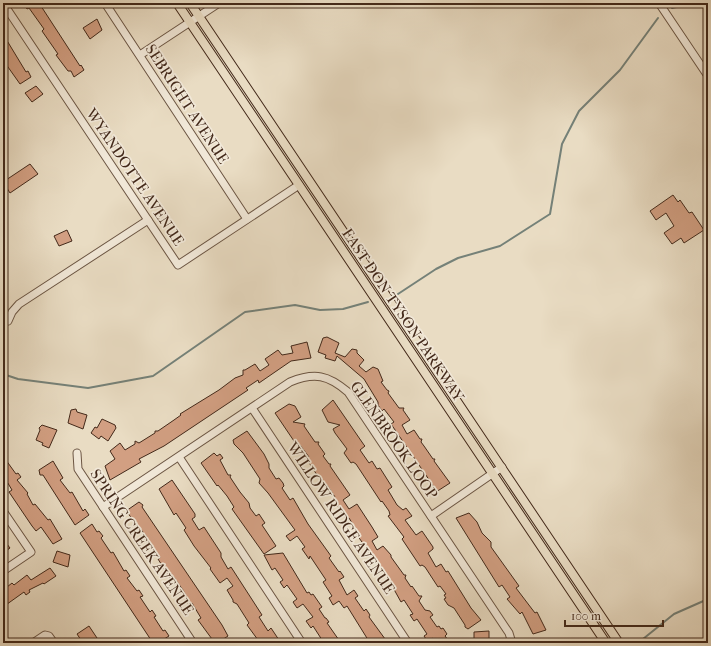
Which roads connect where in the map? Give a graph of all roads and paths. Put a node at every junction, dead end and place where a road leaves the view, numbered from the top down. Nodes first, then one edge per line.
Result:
1 (3, 3) edge
2 (105, 3) edge
3 (177, 3) edge
4 (190, 3) edge
5 (219, 3) edge
6 (659, 3) edge
7 (199, 16) junction
8 (190, 22) junction
9 (140, 55) junction
10 (708, 76) edge
11 (299, 185) junction
12 (247, 219) junction
13 (148, 220) junction
14 (8, 321) dead end
15 (252, 408) junction
16 (77, 453) dead end
17 (179, 457) junction
18 (502, 467) junction
19 (493, 474) junction
20 (103, 507) junction
21 (3, 510) edge
22 (431, 516) junction
23 (3, 572) edge
24 (33, 643) edge
25 (54, 643) edge
26 (193, 643) edge
27 (302, 643) edge
28 (408, 643) edge
29 (512, 643) edge
30 (606, 643) edge
31 (619, 643) edge

1 - 13 street, WYANDOTTE AVENUE
2 - 9 street, SEBRIGHT AVENUE
3 - 8 main road, EAST DON TYSON PARKWAY
4 - 7 main road, EAST DON TYSON PARKWAY
5 - 7 street
6 - 10 street
7 - 8 street
7 - 18 main road, EAST DON TYSON PARKWAY
8 - 9 street
8 - 11 main road, EAST DON TYSON PARKWAY
9 - 12 street, SEBRIGHT AVENUE
11 - 12 street, WYANDOTTE AVENUE
11 - 19 main road, EAST DON TYSON PARKWAY
12 - 13 street, WYANDOTTE AVENUE
13 - 14 street
15 - 17 street, GLENBROOK LOOP
15 - 22 street, GLENBROOK LOOP
15 - 28 street, WILLOW RIDGE AVENUE
16 - 20 street, SPRING CREEK AVENUE
17 - 20 street, GLENBROOK LOOP
17 - 27 street
18 - 19 street
18 - 31 main road, EAST DON TYSON PARKWAY
19 - 22 street
19 - 30 main road, EAST DON TYSON PARKWAY
20 - 26 street, SPRING CREEK AVENUE
21 - 23 street
22 - 29 street, GLENBROOK LOOP
24 - 25 street

